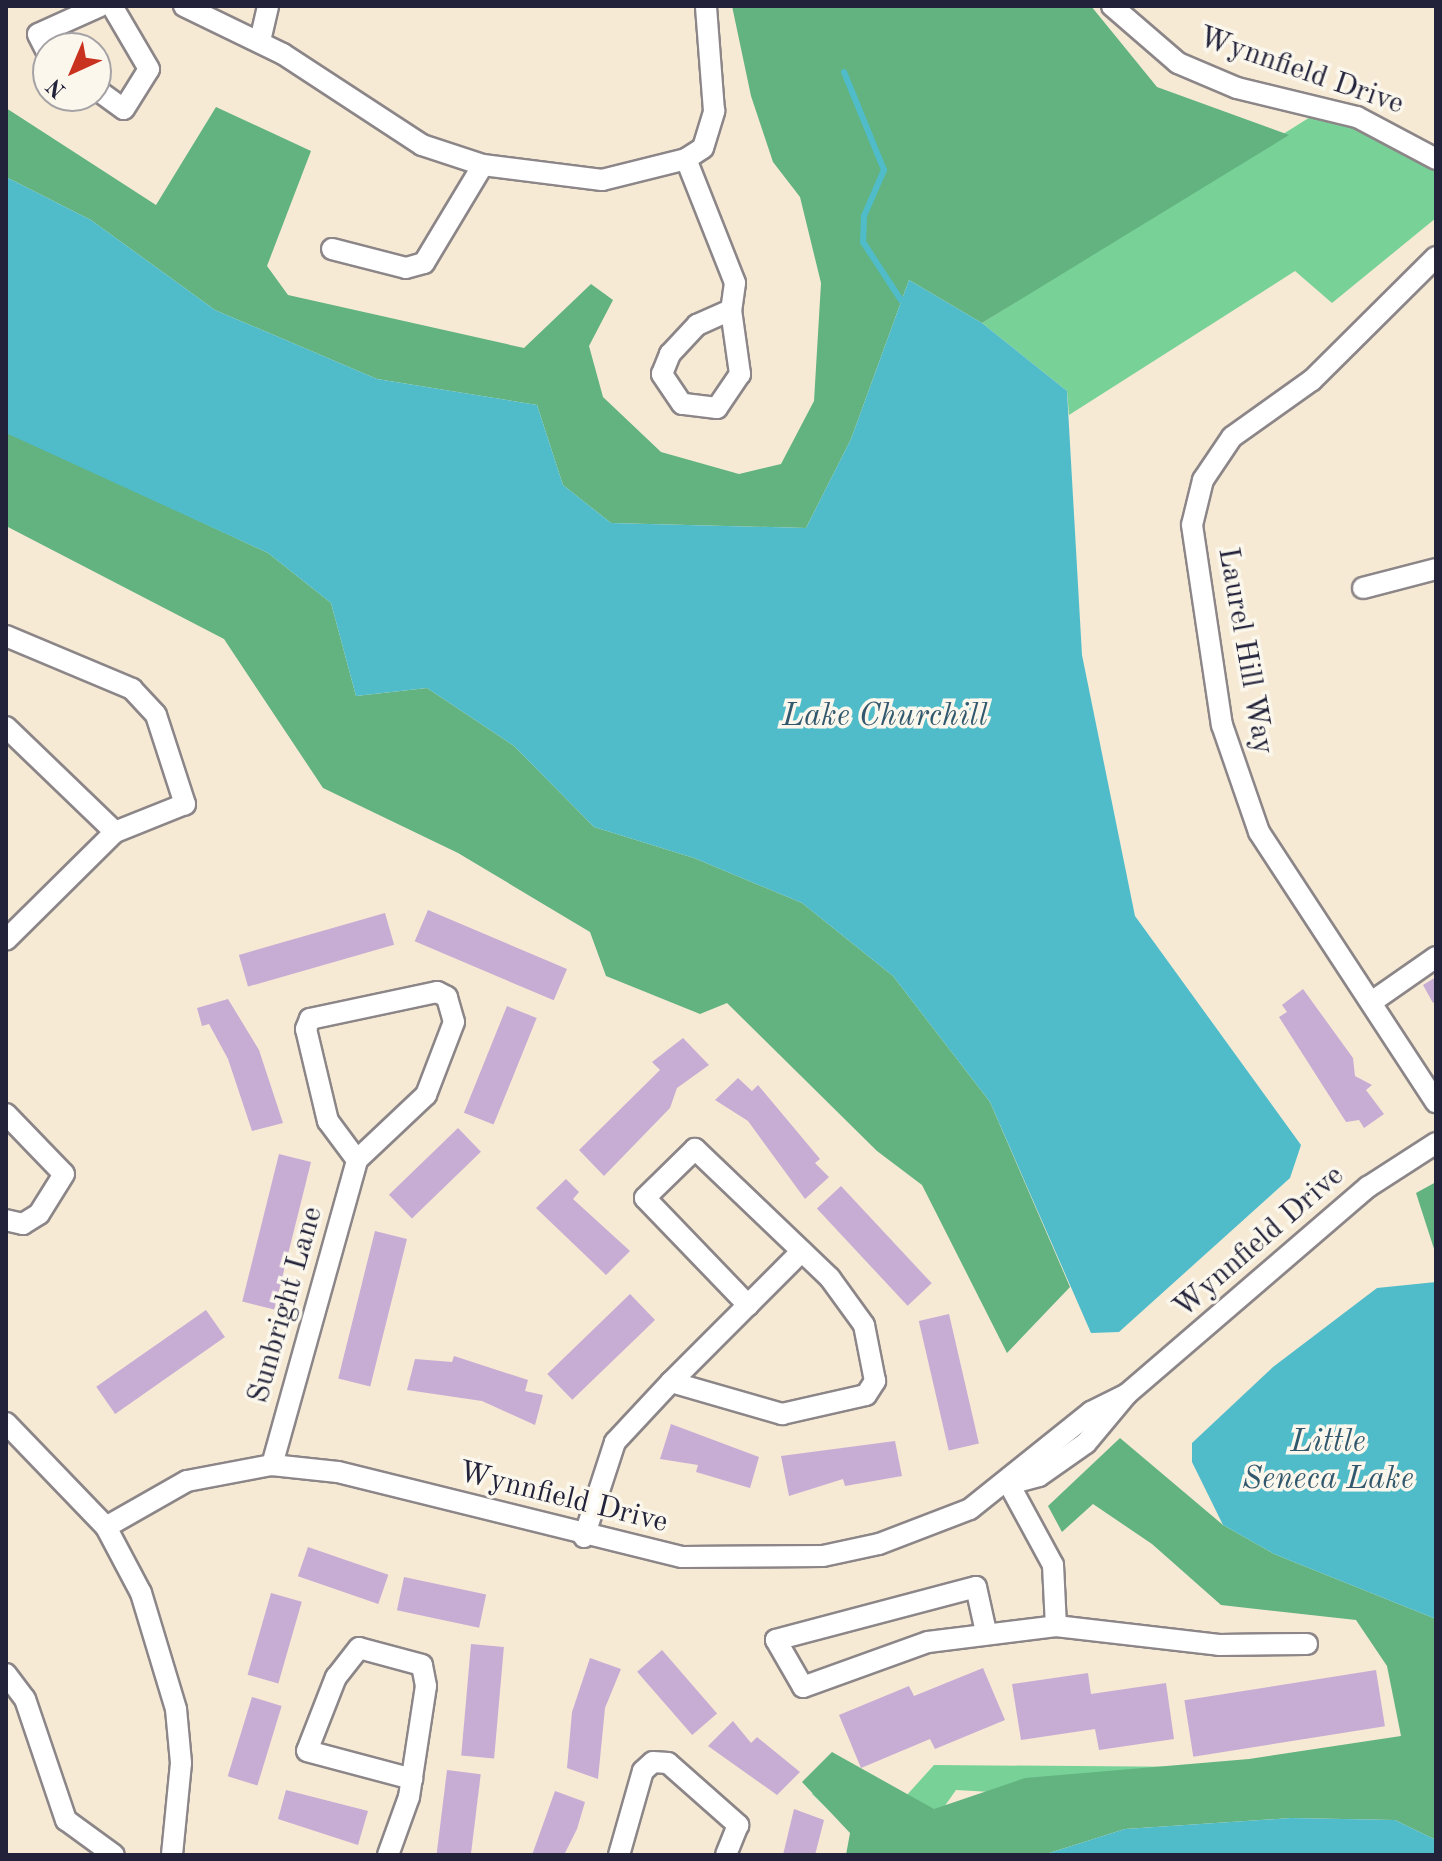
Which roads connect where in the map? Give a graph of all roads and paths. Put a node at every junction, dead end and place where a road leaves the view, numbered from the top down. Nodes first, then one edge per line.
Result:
1 (100, 6) edge
2 (112, 6) edge
3 (184, 6) edge
4 (268, 6) edge
5 (706, 6) edge
6 (1112, 6) edge
7 (42, 32) edge
8 (260, 41) junction
9 (112, 100) edge
10 (686, 159) junction
11 (1436, 159) edge
12 (483, 165) junction
13 (332, 249) dead end
14 (1436, 257) edge
15 (731, 310) junction
16 (1436, 569) edge
17 (1363, 588) dead end
18 (6, 636) edge
19 (6, 727) edge
20 (115, 832) junction
21 (6, 940) edge
22 (1436, 957) edge
23 (1373, 1001) junction
24 (1436, 1102) edge
25 (6, 1114) edge
26 (1436, 1143) edge
27 (357, 1160) junction
28 (6, 1220) edge
29 (802, 1251) junction
30 (748, 1305) junction
31 (671, 1382) junction
32 (6, 1423) edge
33 (272, 1465) junction
34 (1009, 1484) junction
35 (106, 1527) junction
36 (584, 1537) junction
37 (1056, 1626) junction
38 (986, 1632) junction
39 (1307, 1644) dead end
40 (6, 1674) edge
41 (412, 1779) junction
42 (114, 1855) edge
43 (172, 1855) edge
44 (388, 1855) edge
45 (619, 1855) edge
46 (726, 1855) edge

1 - 7 street
2 - 9 street
3 - 8 street
4 - 8 street
5 - 10 street
6 - 11 street, Wynnfield Drive
8 - 12 street
10 - 12 street
10 - 15 street
12 - 13 street
14 - 23 street, Laurel Hill Way
15 - 15 street
16 - 17 street
18 - 20 street
19 - 20 street
20 - 21 street
22 - 23 street
23 - 24 street, Laurel Hill Way
25 - 28 street
26 - 34 street, Wynnfield Drive
27 - 27 street
27 - 33 street, Sunbright Lane
29 - 30 street
29 - 30 street
29 - 31 street
30 - 31 street
31 - 36 street
32 - 35 street
33 - 35 street, Wynnfield Drive
33 - 36 street, Wynnfield Drive
34 - 36 street, Wynnfield Drive
34 - 37 street
35 - 43 street
37 - 38 street
37 - 39 street
38 - 38 street
40 - 42 street
41 - 41 street
41 - 44 street
45 - 46 street

